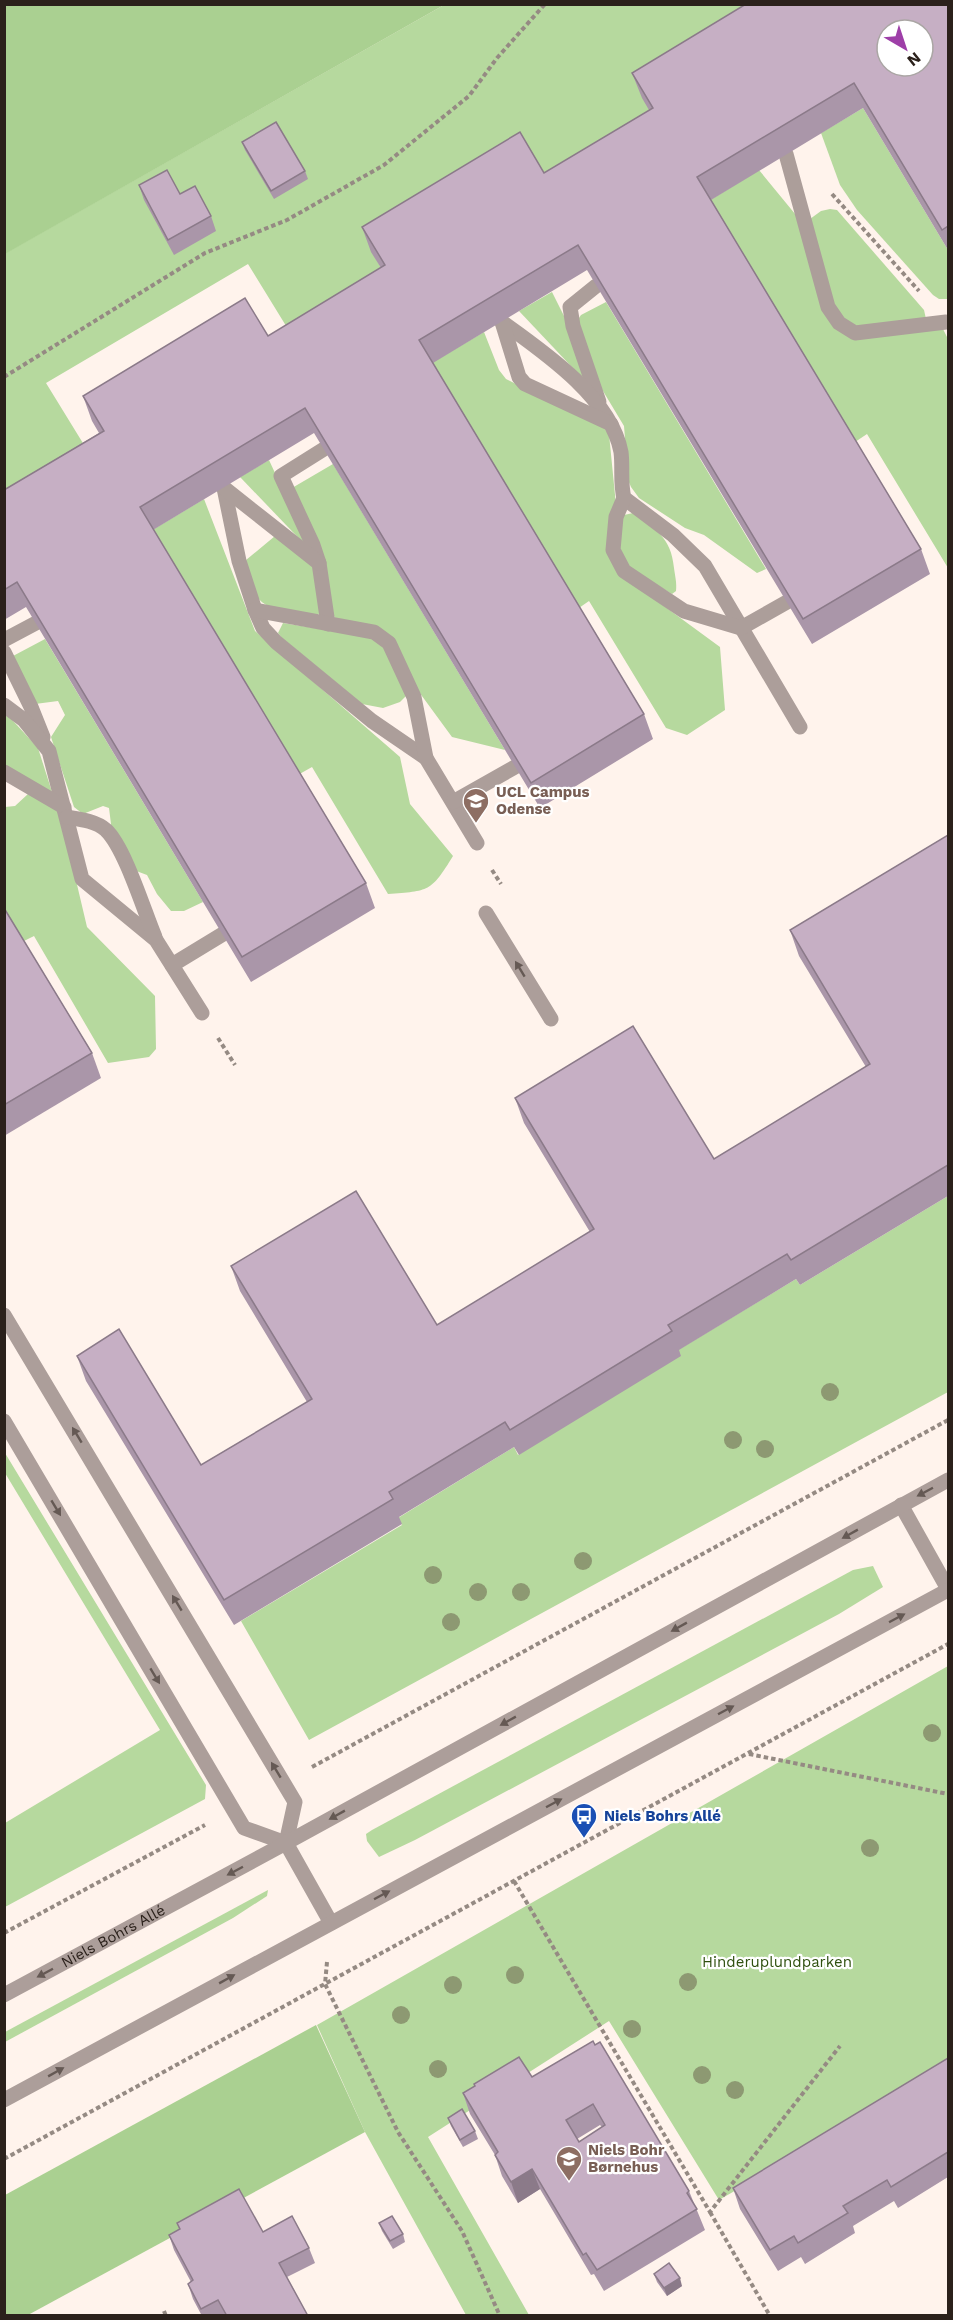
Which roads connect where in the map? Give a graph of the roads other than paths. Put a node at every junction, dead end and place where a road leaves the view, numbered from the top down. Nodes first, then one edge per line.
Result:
1 (786, 154) edge
2 (596, 286) edge
3 (946, 322) road end
4 (600, 408) junction
5 (612, 424) junction
6 (324, 449) edge
7 (624, 498) junction
8 (319, 563) junction
9 (786, 602) edge
10 (255, 610) junction
11 (36, 623) edge
12 (328, 624) junction
13 (741, 628) junction
14 (4, 639) edge
15 (4, 652) edge
16 (4, 705) edge
17 (800, 727) dead end
18 (49, 751) junction
19 (426, 758) junction
20 (514, 767) edge
21 (4, 772) edge
22 (453, 802) junction
23 (65, 812) junction
24 (477, 843) dead end
25 (486, 913) dead end
26 (223, 934) edge
27 (156, 940) junction
28 (172, 965) junction
29 (202, 1012) dead end
30 (551, 1019) dead end
31 (4, 1315) edge
32 (4, 1421) edge
33 (948, 1480) edge
34 (901, 1505) junction
35 (948, 1590) edge
36 (286, 1843) junction
37 (331, 1923) junction
38 (4, 1995) edge
39 (4, 2100) edge

1 - 3 street
2 - 4 street
4 - 5 street
4 - 5 street
5 - 7 street
6 - 8 street
7 - 13 street
7 - 13 street
8 - 10 street
8 - 12 street
9 - 13 street
10 - 12 street
10 - 19 street
11 - 14 street
12 - 19 street
13 - 17 street
15 - 18 street
16 - 18 street
18 - 23 street
19 - 22 street
20 - 22 street
21 - 23 street
22 - 24 street
23 - 27 street
23 - 27 street
30 -> 25 street
26 - 28 street
27 - 28 street
28 - 29 street
36 -> 31 street
32 -> 36 street
33 -> 34 street, Niels Bohrs Allé
34 - 35 street
34 -> 36 street, Niels Bohrs Allé
37 -> 35 street
36 - 37 street
36 -> 38 street, Niels Bohrs Allé
39 -> 37 street

